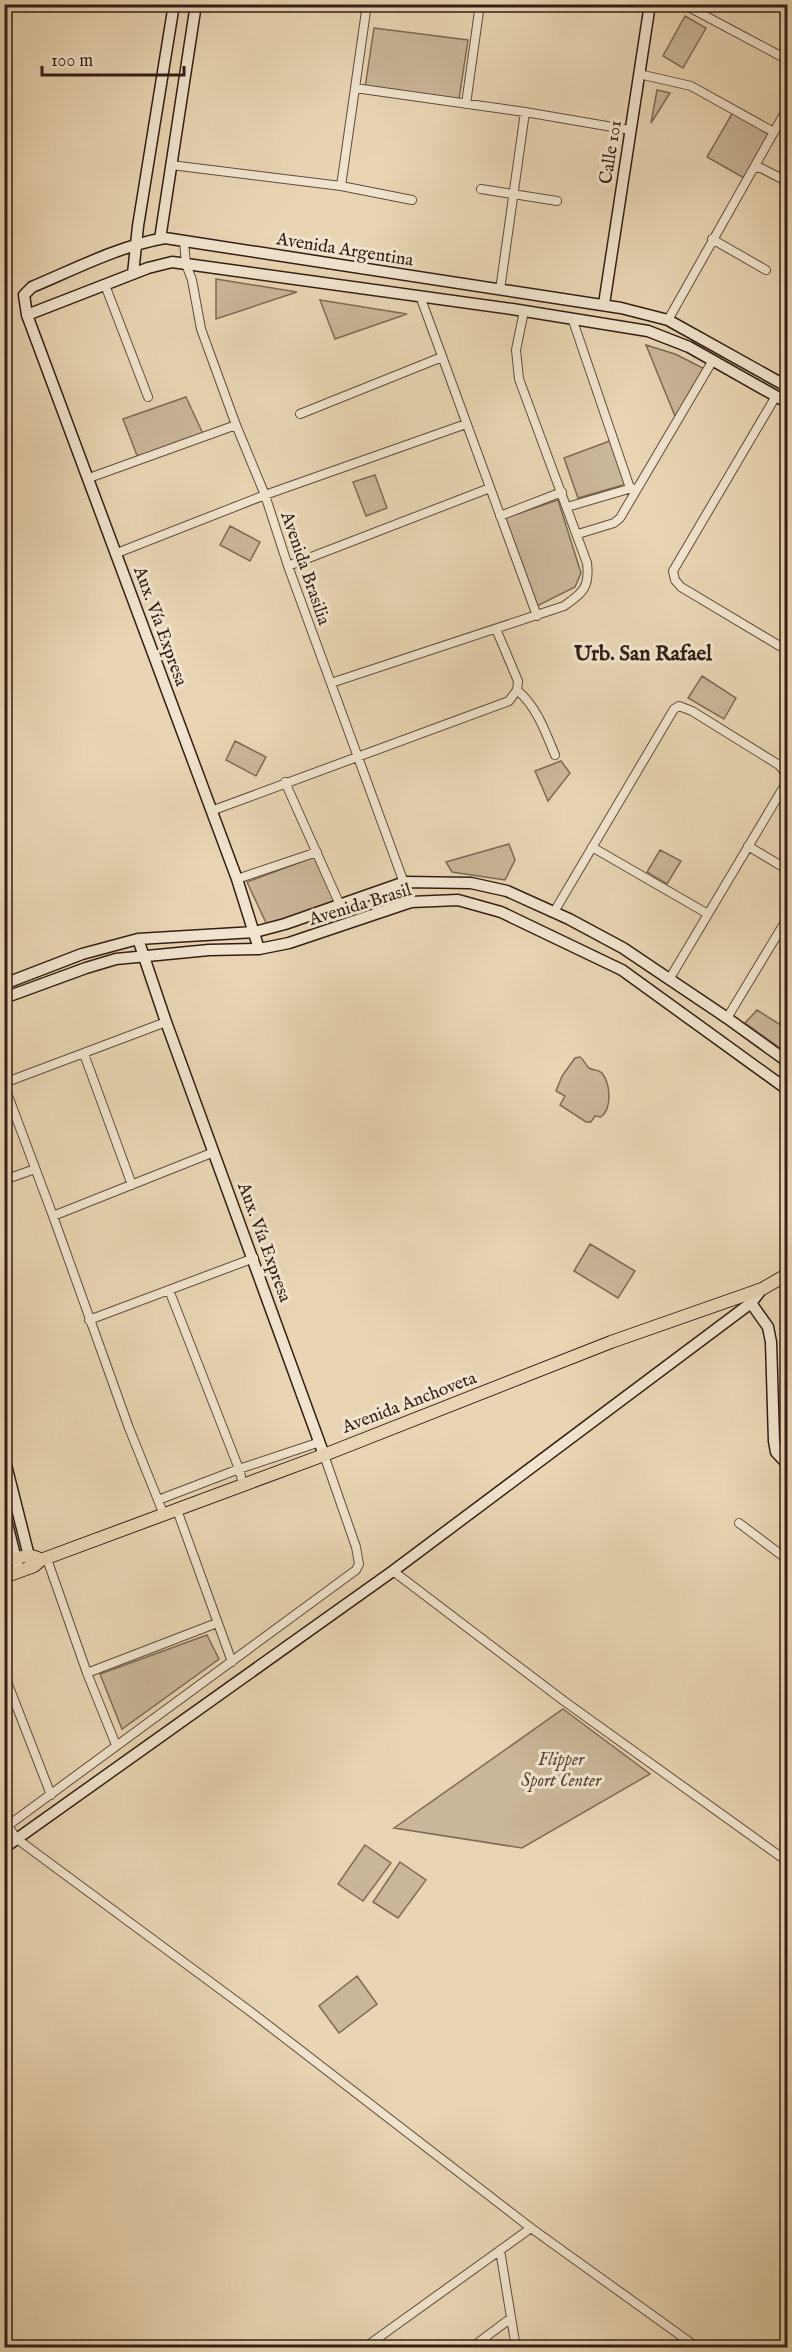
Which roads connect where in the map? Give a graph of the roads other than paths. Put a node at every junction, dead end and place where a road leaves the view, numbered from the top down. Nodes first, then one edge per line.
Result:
1 (174, 4) edge
2 (196, 4) edge
3 (367, 4) edge
4 (480, 4) edge
5 (650, 4) edge
6 (683, 4) edge
7 (788, 60) edge
8 (639, 74) junction
9 (355, 88) junction
10 (466, 104) junction
11 (788, 107) edge
12 (525, 112) junction
13 (630, 130) junction
14 (772, 131) junction
15 (171, 165) junction
16 (754, 168) junction
17 (788, 182) edge
18 (340, 186) junction
19 (481, 189) dead end
20 (512, 193) junction
21 (412, 200) dead end
22 (557, 201) dead end
23 (160, 239) junction
24 (712, 239) junction
25 (184, 241) junction
26 (136, 245) junction
27 (186, 264) junction
28 (766, 270) dead end
29 (133, 274) junction
30 (105, 285) junction
31 (500, 290) junction
32 (541, 295) junction
33 (420, 296) junction
34 (600, 304) junction
35 (621, 308) junction
36 (524, 311) junction
37 (539, 313) junction
38 (27, 315) junction
39 (572, 318) junction
40 (668, 320) junction
41 (593, 321) junction
42 (617, 325) junction
43 (442, 357) junction
44 (713, 360) junction
45 (788, 387) edge
46 (776, 396) junction
47 (148, 397) dead end
48 (788, 403) edge
49 (300, 414) dead end
50 (466, 424) junction
51 (236, 425) junction
52 (89, 478) junction
53 (639, 487) junction
54 (490, 488) junction
55 (630, 488) junction
56 (562, 492) junction
57 (265, 495) junction
58 (567, 507) junction
59 (500, 516) junction
60 (578, 534) junction
61 (117, 553) junction
62 (288, 566) junction
63 (537, 616) junction
64 (496, 629) junction
65 (788, 638) edge
66 (785, 649) edge
67 (331, 683) junction
68 (517, 690) junction
69 (359, 755) junction
70 (555, 755) dead end
71 (788, 777) edge
72 (285, 782) junction
73 (211, 811) junction
74 (748, 846) junction
75 (592, 847) junction
76 (317, 852) junction
77 (788, 870) edge
78 (237, 879) junction
79 (405, 882) junction
80 (507, 891) junction
81 (411, 902) junction
82 (340, 905) junction
83 (501, 912) junction
84 (554, 912) junction
85 (708, 914) junction
86 (788, 917) edge
87 (255, 932) junction
88 (138, 939) junction
89 (259, 949) junction
90 (142, 956) junction
91 (669, 978) junction
92 (4, 984) edge
93 (4, 998) edge
94 (727, 1018) junction
95 (166, 1023) junction
96 (84, 1054) junction
97 (788, 1062) edge
98 (4, 1084) edge
99 (788, 1090) edge
100 (214, 1152) junction
101 (35, 1169) junction
102 (4, 1180) edge
103 (132, 1185) junction
104 (53, 1216) junction
105 (254, 1258) junction
106 (788, 1274) edge
107 (762, 1289) junction
108 (169, 1290) junction
109 (751, 1303) junction
110 (89, 1320) junction
111 (320, 1442) junction
112 (324, 1455) junction
113 (4, 1457) edge
114 (788, 1465) edge
115 (239, 1469) junction
116 (243, 1484) junction
117 (158, 1500) junction
118 (177, 1510) junction
119 (4, 1512) edge
120 (164, 1515) junction
121 (739, 1522) dead end
122 (10, 1560) edge
123 (37, 1560) junction
124 (788, 1560) edge
125 (393, 1571) junction
126 (19, 1572) junction
127 (4, 1577) edge
128 (217, 1623) junction
129 (232, 1662) junction
130 (87, 1673) junction
131 (4, 1674) edge
132 (116, 1745) junction
133 (51, 1796) junction
134 (6, 1827) edge
135 (18, 1839) junction
136 (4, 1848) edge
137 (788, 1862) edge
138 (531, 2228) junction
139 (500, 2250) junction
140 (511, 2318) junction
141 (364, 2348) edge
142 (471, 2348) edge
143 (516, 2348) edge
144 (698, 2348) edge

1 - 26 main road
2 - 15 main road
3 - 9 street
4 - 10 street
5 - 8 main road, Calle 101
6 - 7 street
8 - 13 main road, Calle 101
8 - 14 street
9 - 10 street
9 - 18 street
10 - 12 street
11 - 14 street
12 - 13 street
12 - 20 street
13 - 34 main road, Calle 101
14 - 16 street
15 - 18 street
15 - 23 main road
16 - 17 street
16 - 24 street
18 - 21 street
19 - 20 street
20 - 22 street
20 - 31 street
23 - 25 main road, Avenida Argentina
23 - 26 main road, Avenida Argentina
24 - 28 street
24 - 40 street
25 - 27 street, Avenida Brasilia
25 - 31 main road, Avenida Argentina
26 - 29 main road
26 - 38 main road, Avenida Argentina
27 - 29 main road, Avenida Argentina
27 - 33 main road, Avenida Argentina
27 - 51 street, Avenida Brasilia
29 - 30 main road
30 - 38 main road
30 - 47 street
31 - 32 main road, Avenida Argentina
32 - 34 main road, Avenida Argentina
32 - 37 main road
33 - 36 main road, Avenida Argentina
33 - 43 street
34 - 35 main road, Avenida Argentina
34 - 41 main road, Calle 101
35 - 40 main road, Avenida Argentina
35 - 42 main road
36 - 37 main road, Avenida Argentina
36 - 56 street
37 - 39 main road, Avenida Argentina
38 - 52 main road, Aux. Vía Expresa
39 - 41 main road, Avenida Argentina
39 - 55 street
40 - 45 main road, Avenida Argentina
41 - 42 main road, Avenida Argentina
42 - 44 main road, Avenida Argentina
43 - 49 street
43 - 50 street
44 - 46 main road, Avenida Argentina
44 - 53 street
46 - 48 main road, Avenida Argentina
46 - 66 street
50 - 54 street
50 - 57 street
51 - 52 street
51 - 57 street, Avenida Brasilia
52 - 61 main road, Aux. Vía Expresa
53 - 55 street
53 - 60 street
54 - 59 street
54 - 62 street
55 - 58 street
56 - 58 street
56 - 59 street
57 - 61 street
57 - 62 street, Avenida Brasilia
58 - 60 street
59 - 63 street
60 - 63 street
61 - 73 main road, Aux. Vía Expresa
62 - 67 street, Avenida Brasilia
63 - 64 street
64 - 67 street
64 - 68 street
65 - 66 street
67 - 69 street, Avenida Brasilia
68 - 69 street
68 - 70 street
69 - 72 street
69 - 79 street, Avenida Brasilia
71 - 74 street
71 - 75 street
72 - 73 street
72 - 76 street
73 - 78 main road, Aux. Vía Expresa
74 - 77 street
74 - 85 street
75 - 84 street
75 - 85 street
76 - 78 street
76 - 82 street
78 - 87 main road, Aux. Vía Expresa
79 - 80 main road, Avenida Brasil
79 - 81 street, Avenida Brasilia
79 - 82 main road, Avenida Brasil
80 - 83 main road
80 - 84 main road, Avenida Brasil
81 - 83 main road, Avenida Brasil
81 - 89 main road, Avenida Brasil
82 - 87 main road, Avenida Brasil
83 - 99 main road, Avenida Brasil
84 - 91 main road, Avenida Brasil
85 - 91 street
86 - 94 street
87 - 88 main road, Avenida Brasil
87 - 89 main road, Aux. Vía Expresa
88 - 90 main road, Aux. Vía Expresa
88 - 92 main road, Avenida Brasil
89 - 90 main road, Avenida Brasil
90 - 93 main road, Avenida Brasil
90 - 95 main road, Aux. Vía Expresa
91 - 94 main road, Avenida Brasil
94 - 97 main road, Avenida Brasil
95 - 96 street
95 - 100 main road, Aux. Vía Expresa
96 - 98 street
96 - 103 street
98 - 101 street
100 - 103 street
100 - 105 main road, Aux. Vía Expresa
101 - 102 street
101 - 104 street
103 - 104 street
104 - 110 street
105 - 108 street
105 - 111 main road, Aux. Vía Expresa
106 - 107 main road, Avenida Anchoveta
107 - 109 main road
107 - 112 main road, Avenida Anchoveta
108 - 110 street
108 - 115 street
109 - 114 main road
109 - 125 main road
110 - 117 street
111 - 112 main road, Aux. Vía Expresa
111 - 115 street
112 - 116 main road, Avenida Anchoveta
112 - 129 street, Aux. Vía Expresa
113 - 123 main road
115 - 116 street
115 - 117 street
116 - 118 main road, Avenida Anchoveta
117 - 120 street
118 - 120 main road, Avenida Anchoveta
118 - 128 street
119 - 122 main road
120 - 123 main road, Avenida Anchoveta
121 - 124 street
122 - 123 main road, Avenida Anchoveta
122 - 126 main road
123 - 126 main road, Avenida Anchoveta
123 - 130 street
125 - 135 main road
125 - 137 street
126 - 127 main road, Avenida Anchoveta
128 - 129 street
128 - 130 street
129 - 132 street
130 - 132 street
131 - 133 street
132 - 133 street
133 - 134 street
134 - 135 street
135 - 136 main road
135 - 138 street
138 - 139 street
138 - 144 street
139 - 140 street
139 - 141 street
140 - 142 street
140 - 143 street

